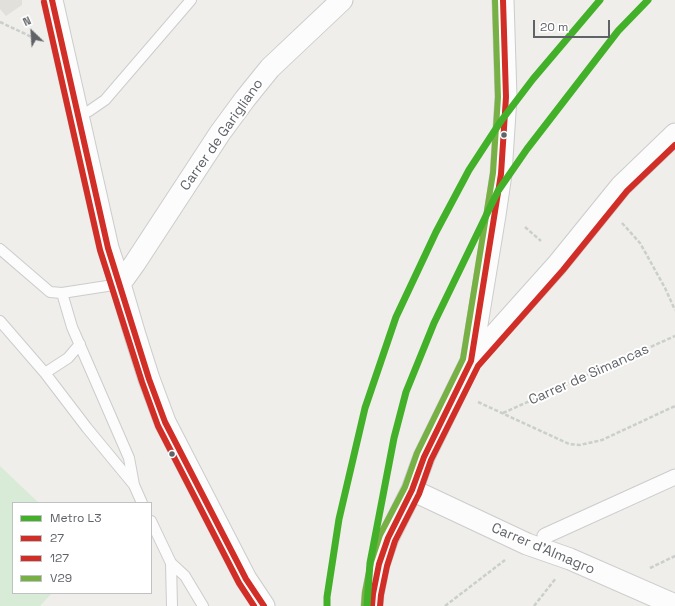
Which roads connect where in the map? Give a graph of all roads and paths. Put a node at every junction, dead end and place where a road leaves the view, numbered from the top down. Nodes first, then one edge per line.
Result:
1 (52, 0) edge
2 (191, 0) edge
3 (342, 0) edge
4 (503, 0) edge
5 (0, 22) edge
6 (37, 39) dead end
7 (78, 116) junction
8 (675, 134) edge
9 (619, 220) dead end
10 (525, 227) dead end
11 (541, 241) dead end
12 (1, 250) edge
13 (120, 284) junction
14 (62, 293) junction
15 (675, 310) edge
16 (0, 321) edge
17 (675, 336) edge
18 (80, 344) junction
19 (471, 360) junction
20 (45, 373) junction
21 (478, 402) dead end
22 (675, 406) edge
23 (503, 413) junction
24 (675, 477) edge
25 (134, 486) junction
26 (412, 490) junction
27 (142, 502) edge
28 (152, 523) edge
29 (545, 536) dead end
30 (675, 556) edge
31 (508, 557) dead end
32 (171, 563) junction
33 (644, 571) dead end
34 (558, 574) dead end
35 (675, 605) edge
36 (172, 606) edge
37 (203, 606) edge
38 (264, 606) edge
39 (372, 606) edge
40 (445, 606) edge
41 (534, 606) edge

1 - 7 street
2 - 7 lane
3 - 13 street, Carrer de Garigliano
4 - 19 street
5 - 6 path
7 - 13 street
8 - 19 street
9 - 15 path
10 - 11 path
12 - 14 lane
13 - 14 lane
13 - 38 street
14 - 18 lane
16 - 20 lane
17 - 23 path, Carrer de Simancas
18 - 20 lane
18 - 25 lane
19 - 26 street
20 - 25 lane
21 - 23 path, Carrer de Simancas
22 - 23 path, Carrer de Simancas
24 - 29 street
25 - 27 lane
26 - 35 street, Carrer d'Almagro
26 - 39 street
28 - 32 lane
30 - 33 path
31 - 40 path, Carrer d'Almagro
32 - 36 lane
32 - 37 lane
34 - 41 path, Carrer d'Almagro

